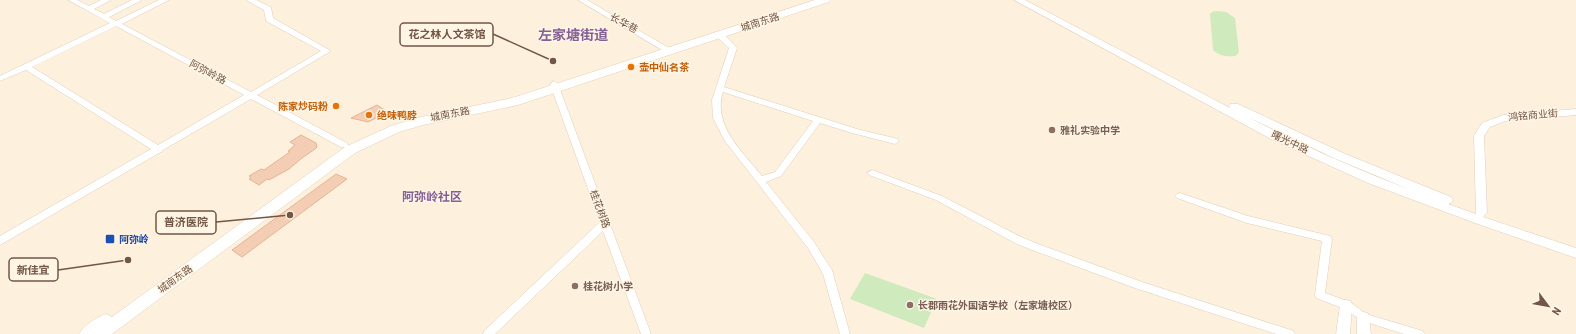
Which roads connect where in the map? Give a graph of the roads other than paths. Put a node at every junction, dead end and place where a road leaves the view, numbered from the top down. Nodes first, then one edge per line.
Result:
1 (72, 0) edge
2 (107, 0) edge
3 (138, 0) edge
4 (165, 0) edge
5 (250, 0) edge
6 (582, 0) edge
7 (809, 0) edge
8 (825, 0) edge
9 (1018, 0) edge
10 (1033, 0) edge
11 (88, 9) junction
12 (103, 17) junction
13 (116, 23) junction
14 (720, 35) junction
15 (665, 48) junction
16 (26, 66) junction
17 (0, 79) edge
18 (555, 87) junction
19 (720, 88) junction
20 (252, 95) junction
21 (1576, 112) edge
22 (818, 120) junction
23 (895, 141) dead end
24 (344, 145) junction
25 (159, 150) junction
26 (872, 173) dead end
27 (761, 180) junction
28 (1180, 196) dead end
29 (1481, 213) junction
30 (605, 223) junction
31 (0, 242) edge
32 (1576, 245) edge
33 (1576, 253) edge
34 (1346, 305) junction
35 (1364, 317) junction
36 (87, 334) edge
37 (100, 334) edge
38 (488, 334) edge
39 (646, 334) edge
40 (845, 334) edge
41 (1290, 334) edge
42 (1343, 334) edge
43 (1364, 334) edge
44 (1419, 334) edge

1 - 11 street, 阿弥岭路
2 - 11 street
3 - 12 street
4 - 13 street
5 - 20 street
6 - 15 street, 长华巷
7 - 15 main road, 城南东路
8 - 14 main road, 城南东路
9 - 33 street, 曙光中路
10 - 29 street, 曙光中路
11 - 12 street, 阿弥岭路
12 - 13 street, 阿弥岭路
13 - 16 street
13 - 20 street, 阿弥岭路
14 - 18 main road, 城南东路
14 - 19 street
15 - 18 main road, 城南东路
16 - 17 street
16 - 25 street
18 - 24 main road, 城南东路
18 - 30 street, 桂花树路
18 - 37 main road, 城南东路
19 - 22 street
19 - 27 street
20 - 24 street, 阿弥岭路
20 - 25 street
21 - 29 street, 鸿铭商业街
22 - 23 street
22 - 27 street
24 - 36 main road, 城南东路
25 - 31 street
26 - 41 street
27 - 40 street
28 - 34 street
29 - 32 street, 曙光中路
30 - 38 street
30 - 39 street, 桂花树路
34 - 35 street
34 - 42 street
35 - 43 street
35 - 44 street

